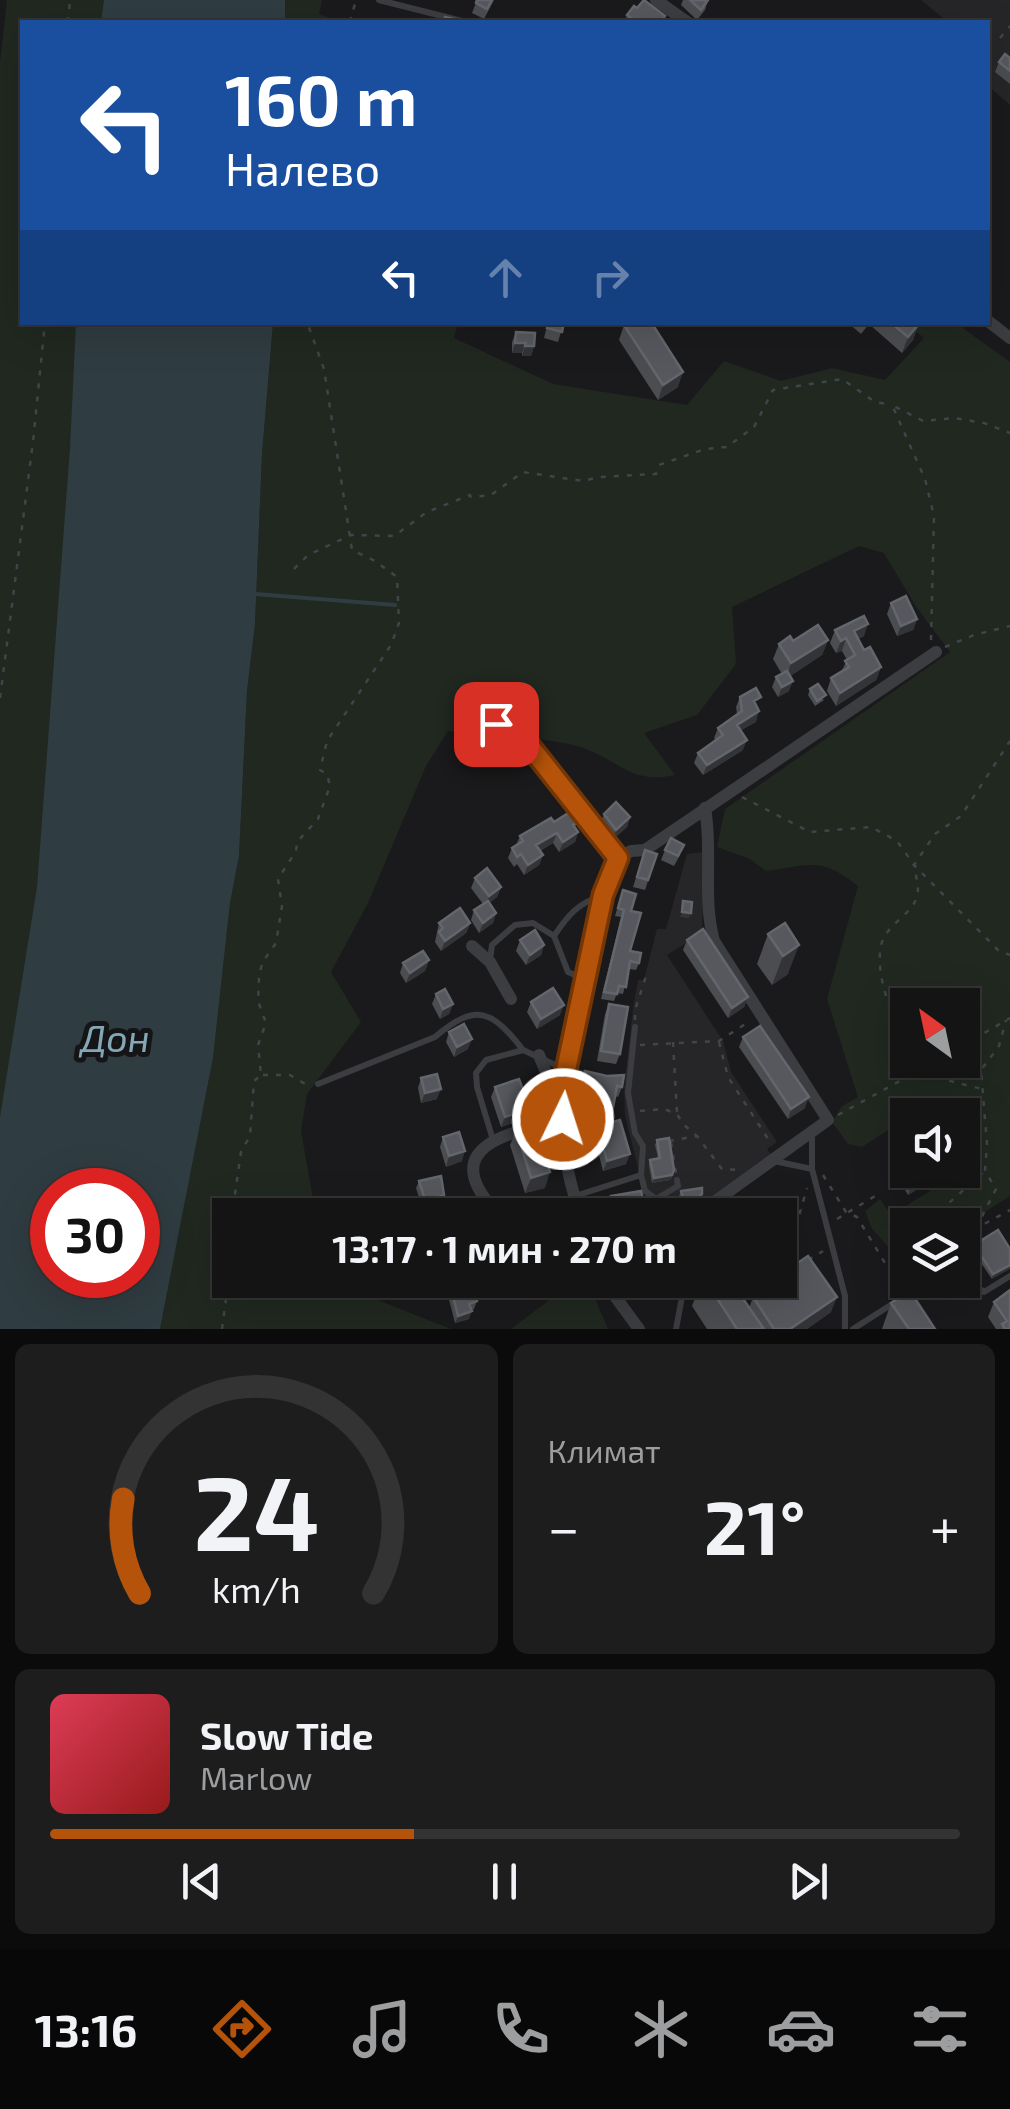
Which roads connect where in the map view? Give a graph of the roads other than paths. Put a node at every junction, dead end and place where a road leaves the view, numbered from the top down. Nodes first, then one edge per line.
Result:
1 (379, 0) edge
2 (657, 0) edge
3 (458, 20) edge
4 (685, 20) edge
5 (990, 323) edge
6 (1010, 338) edge
7 (936, 652) road end
8 (496, 724) dead end
9 (705, 808) junction
10 (618, 858) junction
11 (603, 895) junction
12 (554, 936) junction
13 (472, 946) dead end
14 (490, 962) junction
15 (587, 980) junction
16 (510, 999) dead end
17 (635, 1027) road end
18 (523, 1050) junction
19 (539, 1055) junction
20 (566, 1070) junction
21 (598, 1076) edge
22 (623, 1077) junction
23 (318, 1084) road end
24 (629, 1088) junction
25 (563, 1117) junction
26 (812, 1130) junction
27 (493, 1140) junction
28 (774, 1158) junction
29 (812, 1169) junction
30 (640, 1176) junction
31 (677, 1180) road end
32 (574, 1196) joint
33 (486, 1198) edge
34 (719, 1198) edge
35 (1010, 1276) edge
36 (980, 1289) edge
37 (618, 1298) edge
38 (682, 1298) edge
39 (900, 1298) edge
40 (897, 1301) junction
41 (906, 1315) edge
42 (639, 1329) edge
43 (676, 1329) edge
44 (845, 1329) edge
45 (854, 1329) edge

1 - 3 lane
2 - 4 street
5 - 6 street
7 - 9 street
8 - 10 lane
9 - 10 street
9 - 26 street
10 - 11 street
11 - 12 lane
11 - 15 street
12 - 14 lane
12 - 15 lane
13 - 14 street
14 - 16 street
15 - 20 street
17 - 22 lane
18 - 19 lane
18 - 23 lane
18 - 27 lane
19 - 20 lane
19 - 25 street
20 - 21 lane
20 - 25 street
22 - 24 lane
22 - 24 lane
24 - 30 lane
25 - 27 street
25 - 32 street
26 - 28 street
26 - 29 lane
27 - 33 street
28 - 29 lane
28 - 34 street
29 - 44 lane
30 - 31 lane
30 - 32 lane
35 - 36 lane
37 - 42 street
38 - 43 lane
39 - 40 lane
40 - 41 lane
40 - 45 lane

